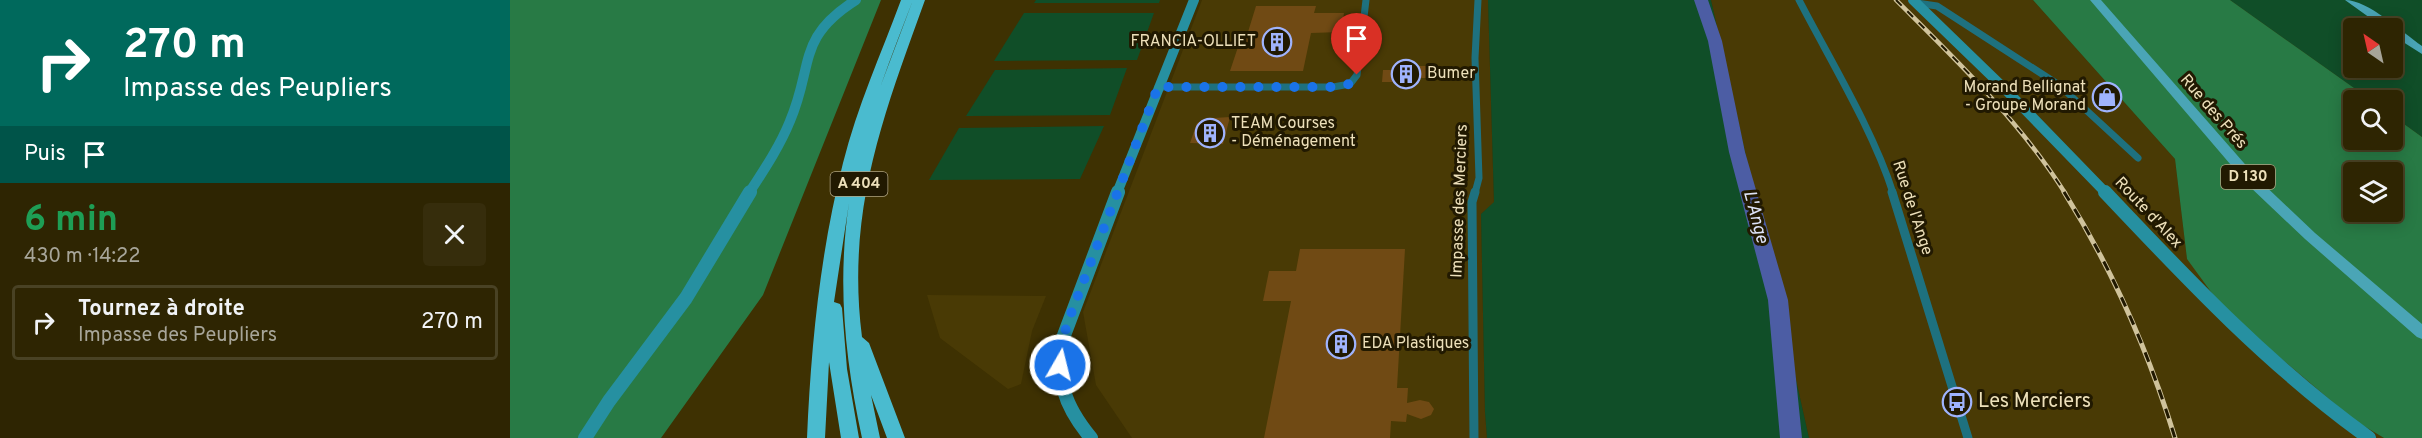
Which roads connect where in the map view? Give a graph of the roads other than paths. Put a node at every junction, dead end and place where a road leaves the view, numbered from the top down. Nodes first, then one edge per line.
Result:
1 (907, 0) edge
2 (919, 0) edge
3 (1194, 0) edge
4 (1366, 0) edge
5 (1478, 0) edge
6 (1798, 0) edge
7 (2096, 0) edge
8 (2350, 0) edge
9 (852, 1) edge
10 (1915, 2) edge
11 (2375, 18) edge
12 (2403, 38) edge
13 (2422, 51) edge
14 (1158, 87) junction
15 (2139, 158) dead end
16 (837, 236) junction
17 (852, 321) junction
18 (2422, 333) edge
19 (585, 438) edge
20 (816, 438) edge
21 (850, 438) edge
22 (871, 438) edge
23 (896, 438) edge
24 (1091, 438) edge
25 (1474, 438) edge
26 (1968, 438) edge
27 (2369, 438) edge

1 - 16 highway, A 404
2 - 17 highway, A 404
3 - 14 street
4 - 14 street
5 - 25 street, Impasse des Merciers
6 - 26 street, Rue de l'Ange
7 - 18 main road, Rue des Prés / D 130
8 - 11 main road
9 - 19 street
10 - 15 street
10 - 27 street, Route d'Alex
12 - 13 main road
14 - 24 street
16 - 20 highway
16 - 21 highway, A 404
17 - 22 highway, A 404
17 - 23 highway

